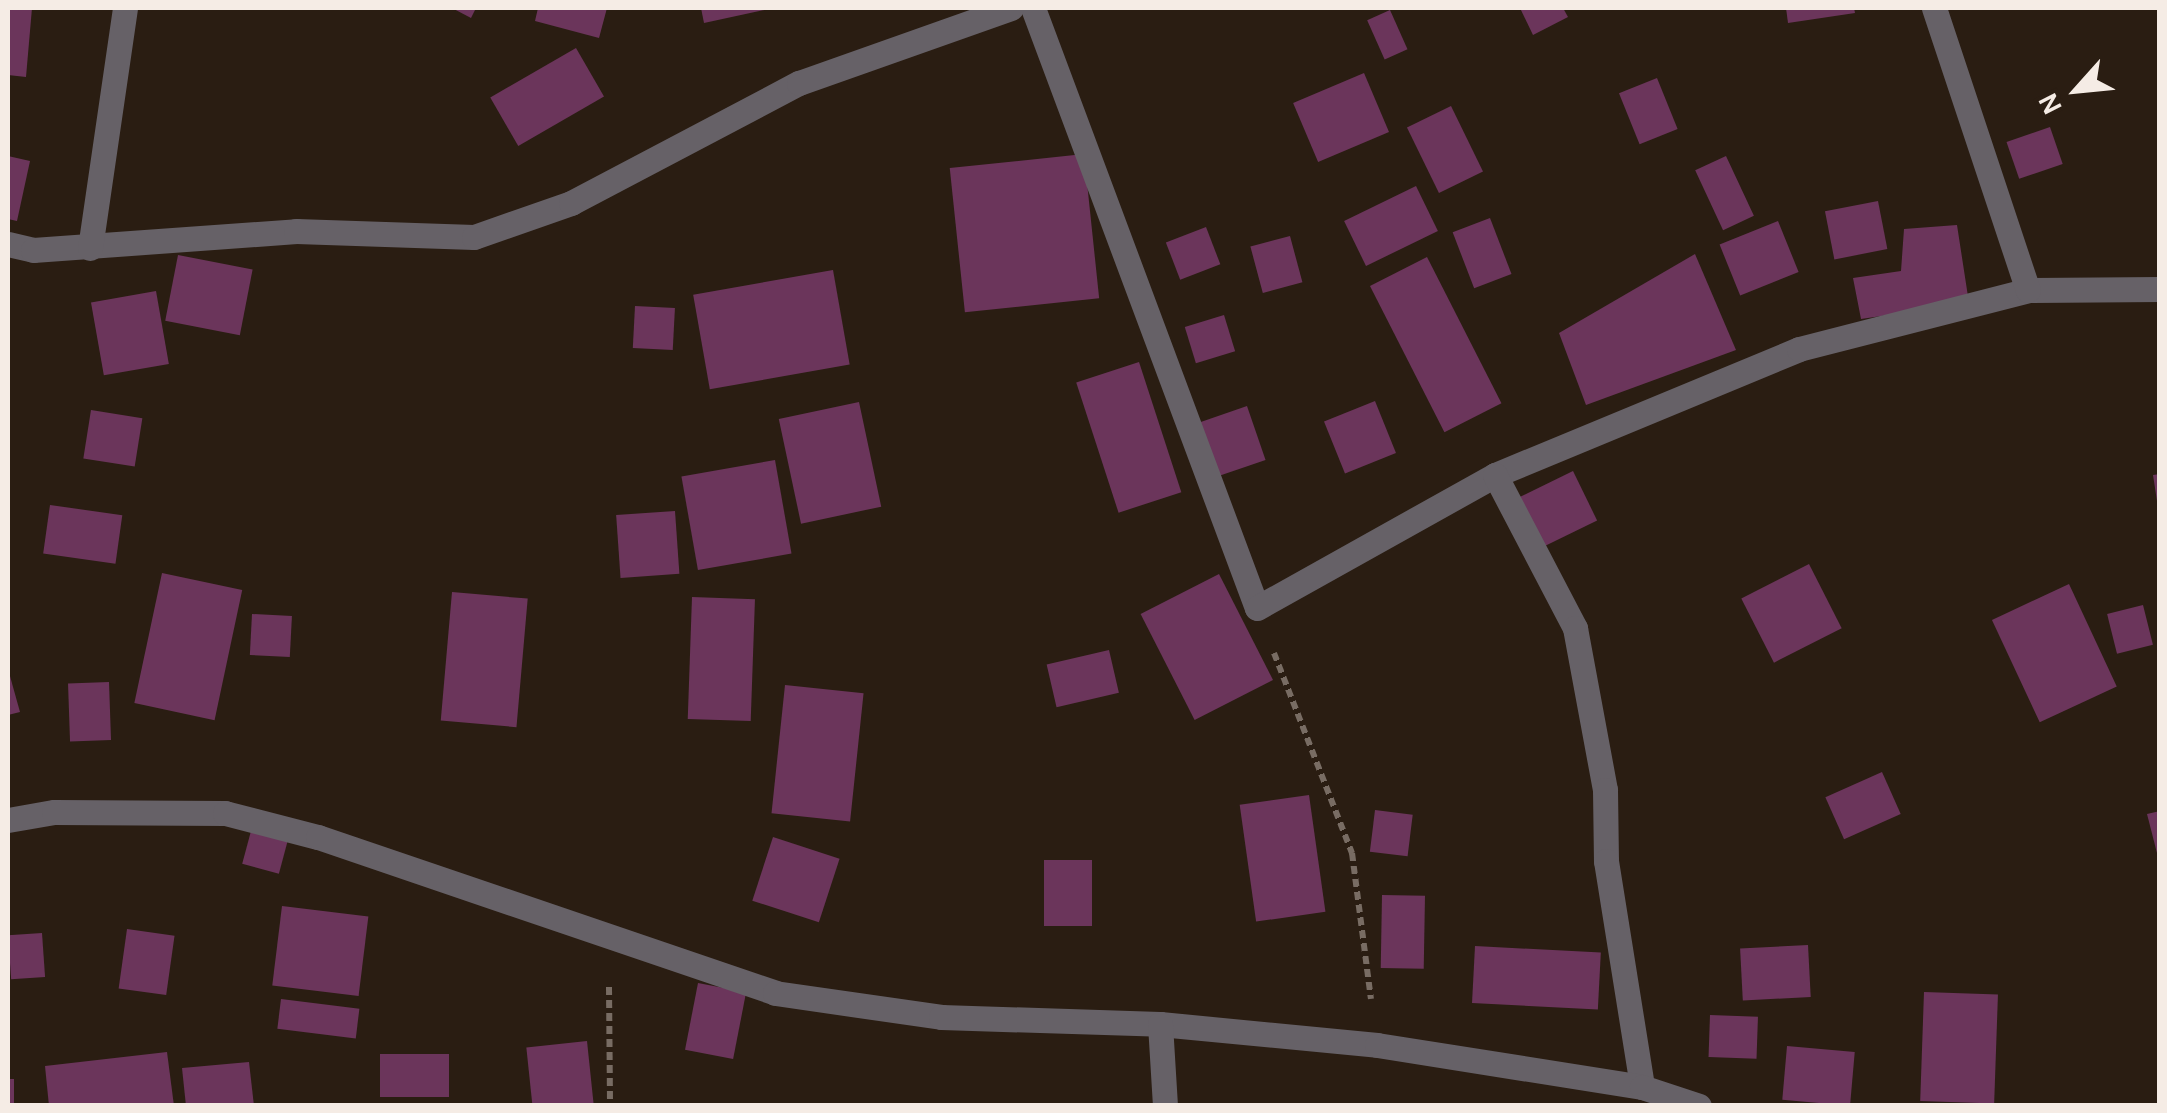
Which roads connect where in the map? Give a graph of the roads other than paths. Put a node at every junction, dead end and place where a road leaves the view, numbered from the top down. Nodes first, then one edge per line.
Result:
1 (125, 8) edge
2 (1011, 8) edge
3 (1033, 8) edge
4 (1934, 8) edge
5 (8, 244) edge
6 (90, 248) junction
7 (2160, 289) edge
8 (2028, 290) junction
9 (1495, 475) junction
10 (8, 820) edge
11 (1160, 1024) junction
12 (1642, 1086) junction
13 (1165, 1106) edge
14 (1699, 1106) edge

1 - 6 street
2 - 6 street
3 - 9 street
4 - 8 street
5 - 6 street
7 - 8 street
8 - 9 street
9 - 12 street
10 - 11 street
11 - 12 street
11 - 13 street
12 - 14 street

